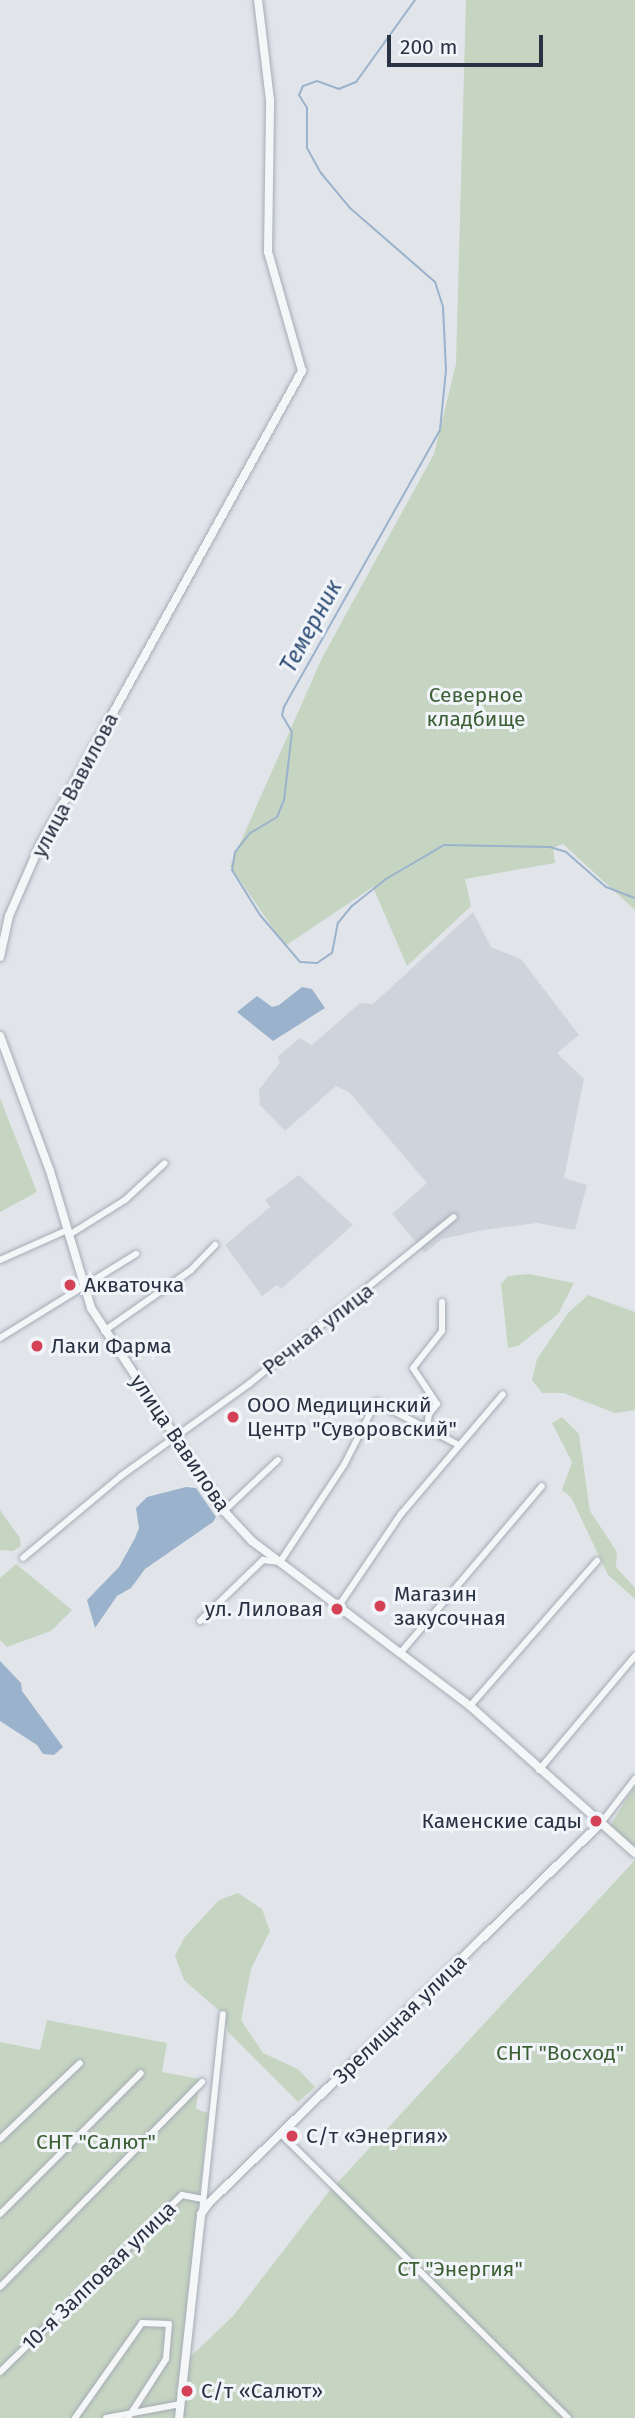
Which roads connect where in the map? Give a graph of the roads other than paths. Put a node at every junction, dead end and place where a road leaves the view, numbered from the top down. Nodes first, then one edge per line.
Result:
1 (258, 0) edge
2 (0, 957) edge
3 (0, 1036) edge
4 (165, 1163) dead end
5 (454, 1217) dead end
6 (68, 1233) junction
7 (215, 1245) dead end
8 (136, 1254) dead end
9 (0, 1260) edge
10 (85, 1289) junction
11 (442, 1301) dead end
12 (104, 1331) junction
13 (0, 1338) edge
14 (503, 1394) dead end
15 (427, 1428) junction
16 (179, 1436) junction
17 (459, 1445) junction
18 (278, 1460) dead end
19 (542, 1486) dead end
20 (224, 1511) junction
21 (23, 1558) dead end
22 (597, 1561) dead end
23 (280, 1562) junction
24 (340, 1604) junction
25 (200, 1621) dead end
26 (402, 1651) junction
27 (635, 1656) edge
28 (470, 1706) junction
29 (539, 1770) junction
30 (635, 1779) edge
31 (601, 1824) junction
32 (635, 1853) edge
33 (223, 2014) dead end
34 (80, 2063) dead end
35 (141, 2073) dead end
36 (202, 2082) dead end
37 (280, 2133) junction
38 (0, 2139) edge
39 (203, 2199) junction
40 (0, 2214) edge
41 (201, 2214) junction
42 (0, 2287) edge
43 (0, 2372) edge
44 (181, 2404) junction
45 (139, 2413) edge
46 (75, 2418) edge
47 (106, 2418) edge
48 (128, 2418) edge
49 (179, 2418) edge
50 (568, 2418) edge

1 - 2 street, улица Вавилова
3 - 6 street, улица Вавилова
4 - 6 street
5 - 16 street, Речная улица
6 - 9 street
6 - 10 street, улица Вавилова
7 - 12 street
8 - 10 street
10 - 12 street, улица Вавилова
10 - 13 street
11 - 15 street
12 - 16 street, улица Вавилова
14 - 17 street
15 - 17 street
15 - 23 street
16 - 20 street, улица Вавилова
16 - 21 street, Речная улица
17 - 24 street
18 - 20 street
19 - 26 street
20 - 23 street, улица Вавилова
22 - 28 street
23 - 24 street, улица Вавилова
23 - 25 street
24 - 26 street, улица Вавилова
26 - 28 street, улица Вавилова
27 - 29 street
28 - 29 street, улица Вавилова
29 - 31 street, улица Вавилова
30 - 31 street
31 - 32 street, улица Вавилова
31 - 37 street, Зрелищная улица
33 - 39 street
34 - 38 street
35 - 40 street
36 - 42 street
37 - 41 street, Зрелищная улица
37 - 50 street
39 - 41 street
39 - 43 street, 10-я Залповая улица
41 - 44 street
44 - 45 street
44 - 49 street
45 - 46 street
45 - 47 street
45 - 48 street

